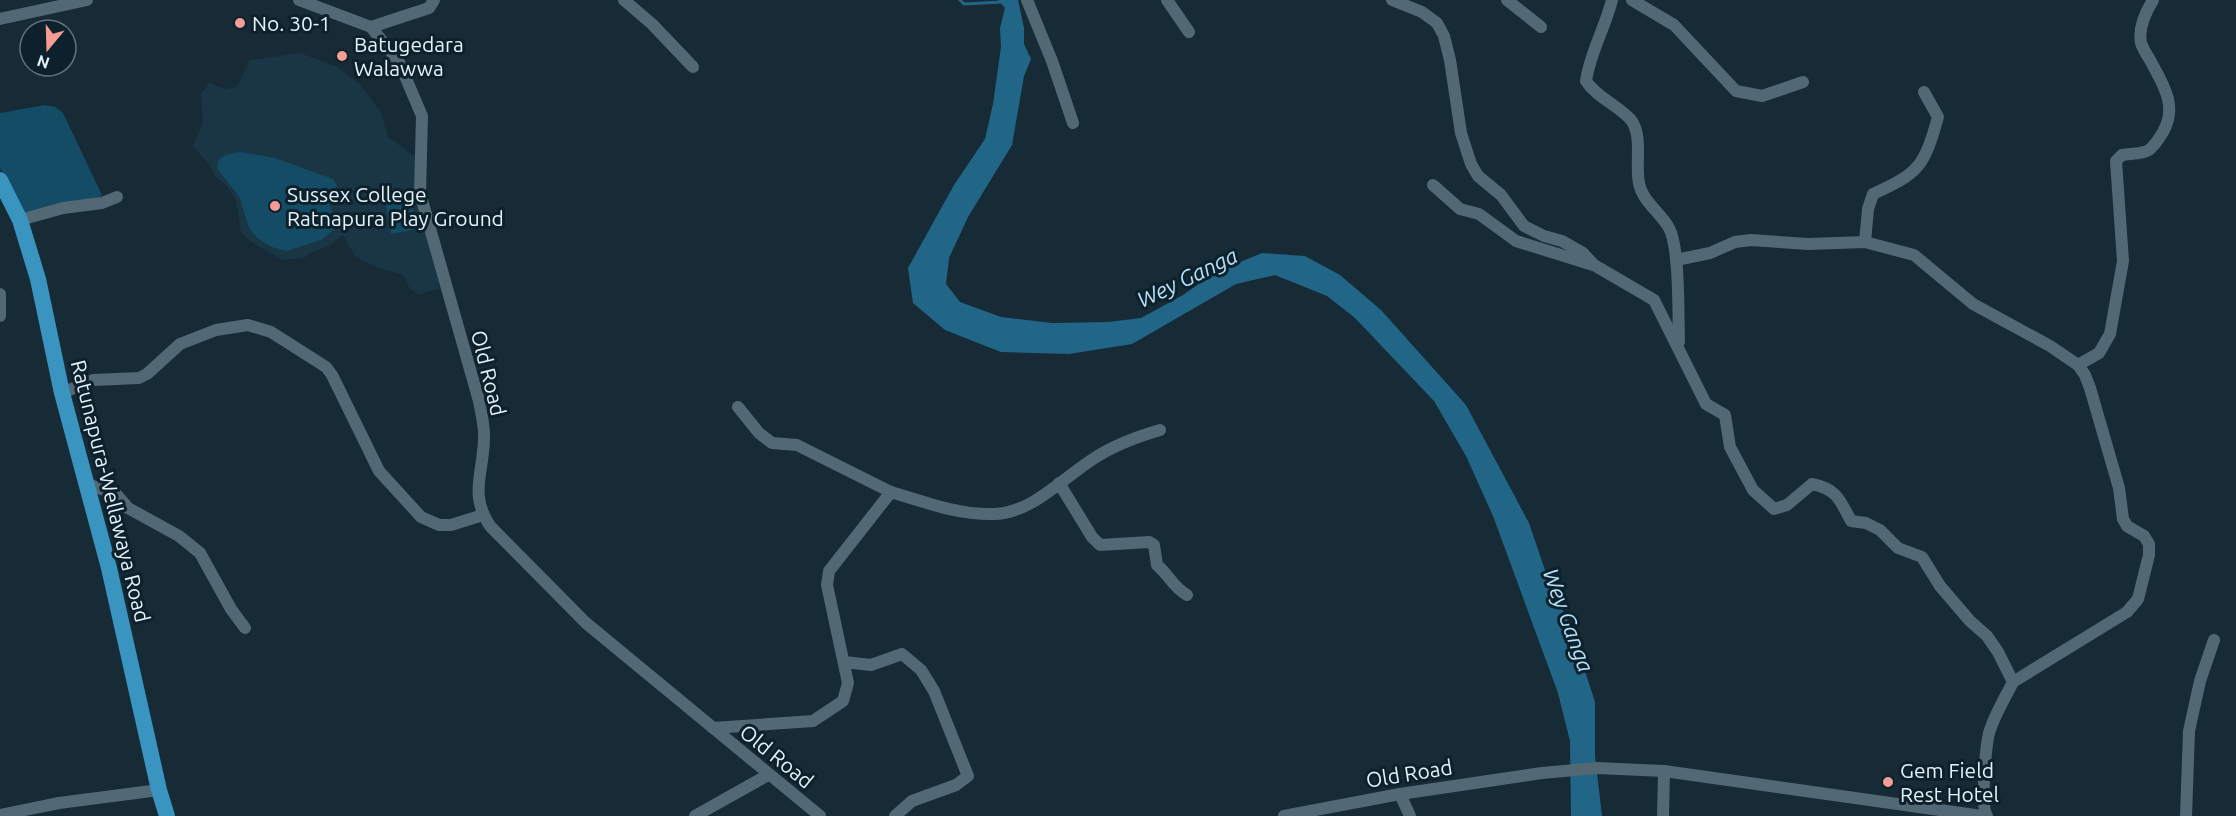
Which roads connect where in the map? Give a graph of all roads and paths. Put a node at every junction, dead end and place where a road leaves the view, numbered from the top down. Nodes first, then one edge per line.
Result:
1 (87, 0) edge
2 (299, 0) edge
3 (434, 0) edge
4 (624, 0) edge
5 (1027, 0) edge
6 (1167, 0) edge
7 (1392, 0) edge
8 (1507, 0) edge
9 (1612, 0) edge
10 (1632, 0) edge
11 (2153, 0) edge
12 (0, 19) edge
13 (371, 27) junction
14 (1541, 27) dead end
15 (1189, 32) dead end
16 (693, 67) dead end
17 (1803, 82) dead end
18 (1924, 92) dead end
19 (1073, 123) dead end
20 (0, 180) edge
21 (1433, 185) dead end
22 (117, 197) dead end
23 (20, 220) junction
24 (1865, 242) junction
25 (1676, 260) junction
26 (1594, 265) junction
27 (0, 294) edge
28 (0, 316) edge
29 (1679, 346) junction
30 (2078, 365) junction
31 (63, 393) junction
32 (738, 407) dead end
33 (1160, 430) dead end
34 (1059, 483) junction
35 (87, 484) junction
36 (891, 492) junction
37 (483, 515) junction
38 (1187, 595) dead end
39 (245, 628) dead end
40 (2214, 640) dead end
41 (844, 662) junction
42 (2013, 682) junction
43 (713, 728) junction
44 (1664, 771) junction
45 (768, 775) junction
46 (159, 790) junction
47 (1400, 794) junction
48 (59, 803) junction
49 (0, 815) edge
50 (63, 816) edge
51 (167, 816) edge
52 (695, 816) edge
53 (820, 816) edge
54 (895, 816) edge
55 (1284, 816) edge
56 (1410, 816) edge
57 (1663, 816) edge
58 (1982, 816) edge
59 (1987, 816) edge
60 (2186, 816) edge

1 - 12 street
2 - 13 street
3 - 13 street
4 - 16 street
5 - 19 street
6 - 15 street
7 - 26 street
8 - 14 street
9 - 25 street
10 - 17 street
11 - 30 street
13 - 37 street, Old Road
18 - 24 street
20 - 23 highway, Ratunapura-Wellawaya Road
21 - 26 street
22 - 23 street
23 - 31 highway, Ratunapura-Wellawaya Road
24 - 25 street
24 - 30 street
25 - 29 street
26 - 29 street
27 - 28 street
29 - 42 street
30 - 42 street
31 - 35 highway, Ratunapura-Wellawaya Road
31 - 37 street
32 - 36 street
33 - 34 street
34 - 36 street
34 - 38 street
35 - 39 street
35 - 46 highway, Ratunapura-Wellawaya Road
36 - 41 street
37 - 43 street, Old Road
40 - 60 street
41 - 43 street
41 - 54 street
42 - 59 street
43 - 45 street, Old Road
44 - 47 street, Old Road
44 - 57 street
44 - 58 street, Old Road
45 - 52 street
45 - 53 street, Old Road
46 - 48 street
46 - 51 highway, Ratunapura-Wellawaya Road
47 - 55 street, Old Road
47 - 56 street
48 - 49 street
48 - 50 street

